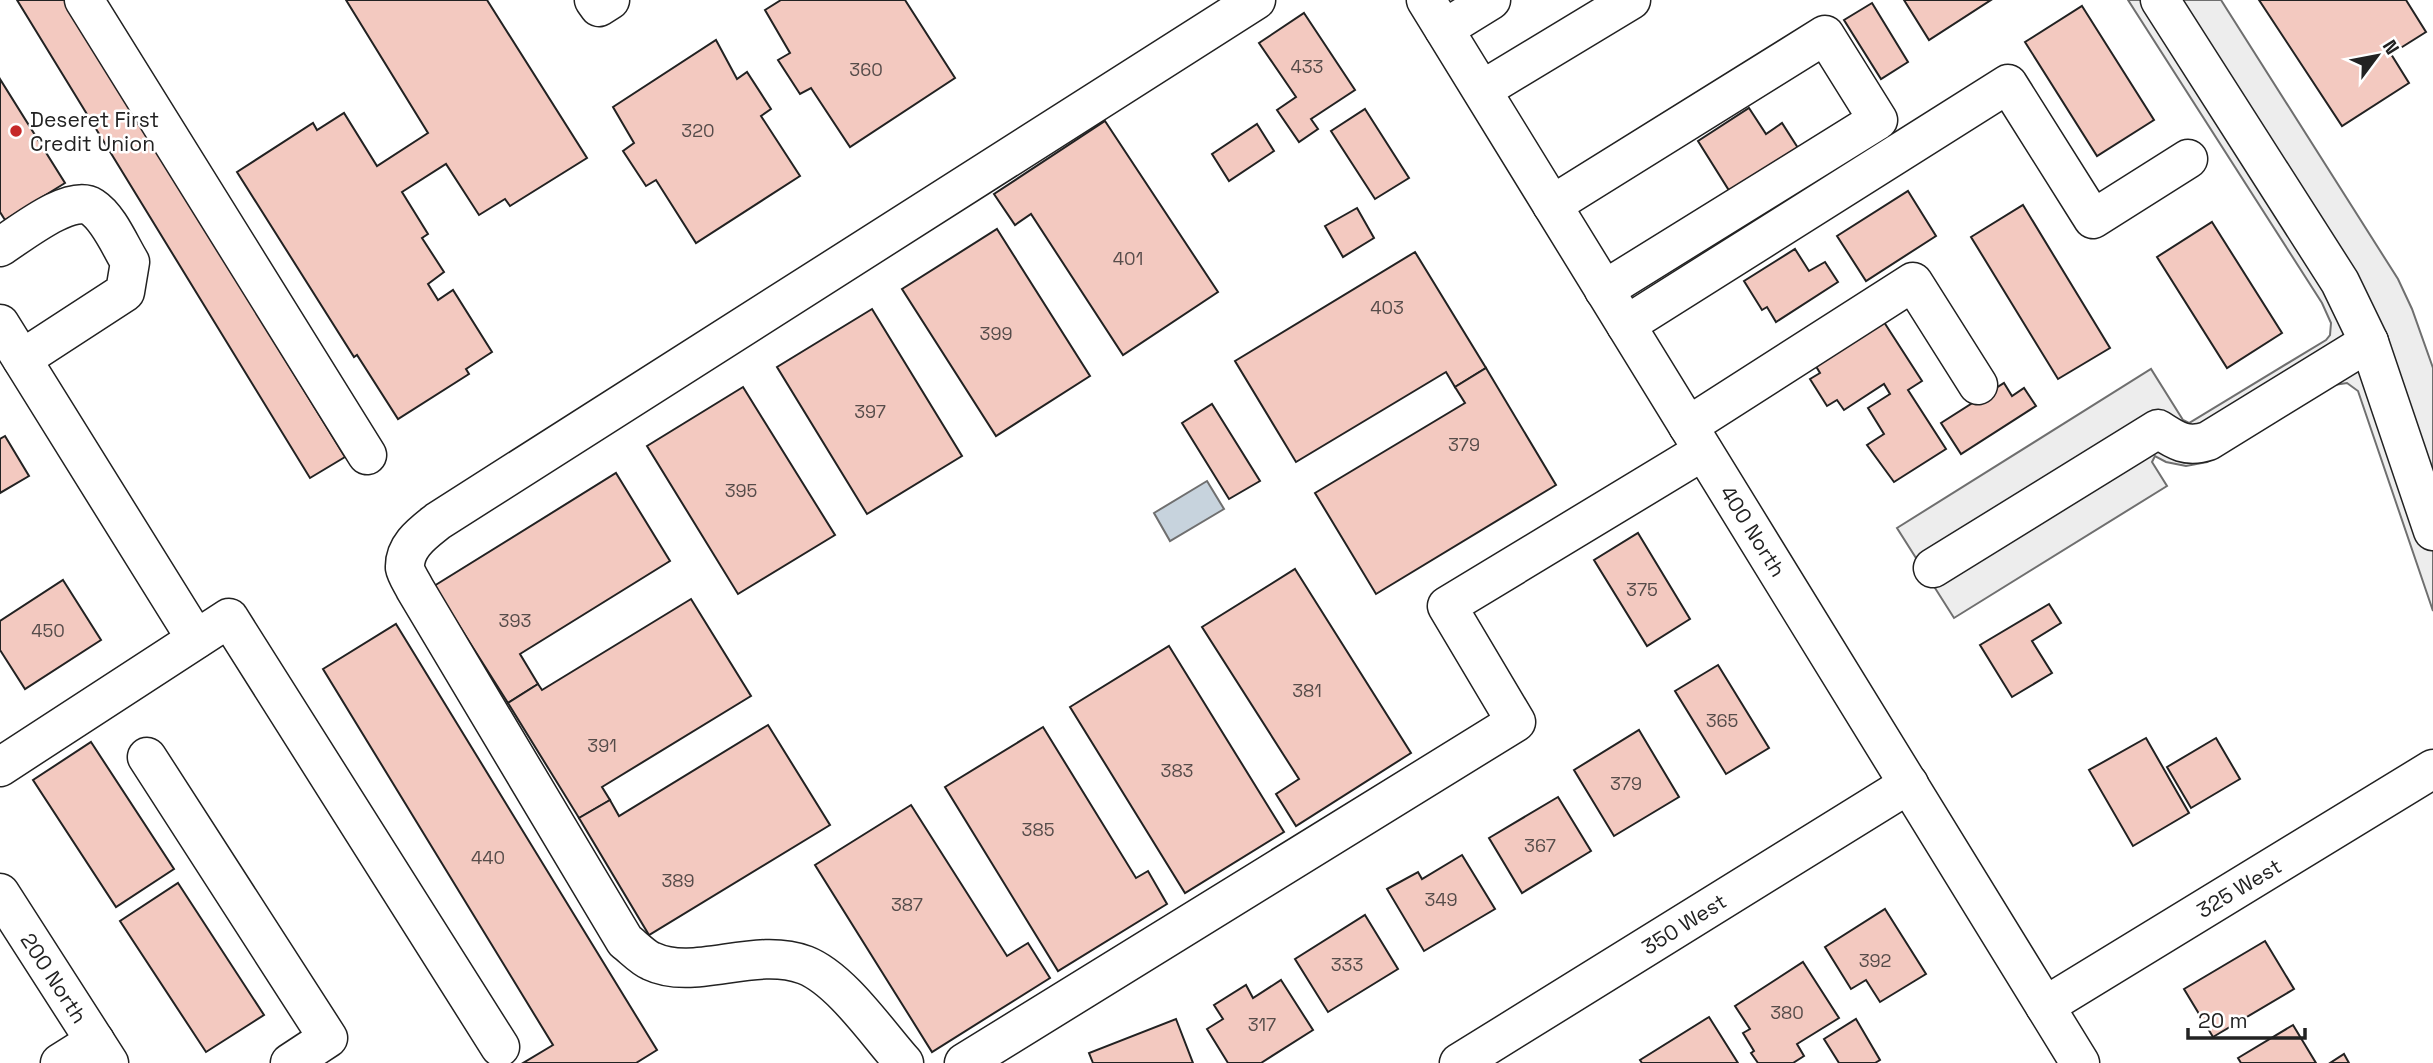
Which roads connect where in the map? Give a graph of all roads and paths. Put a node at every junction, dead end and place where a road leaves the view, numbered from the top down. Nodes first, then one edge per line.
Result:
1 (84, 0) edge
2 (594, 0) edge
3 (610, 0) edge
4 (1255, 0) edge
5 (1491, 0) edge
6 (1631, 0) edge
7 (2160, 0) edge
8 (1435, 15) edge
9 (1482, 90) junction
10 (2188, 159) dead end
11 (1552, 205) junction
12 (0, 247) edge
13 (1604, 290) junction
14 (0, 324) edge
15 (1626, 325) junction
16 (2369, 342) junction
17 (22, 359) junction
18 (1979, 385) dead end
19 (1696, 438) junction
20 (367, 455) dead end
21 (2433, 531) edge
22 (1933, 568) dead end
23 (196, 639) junction
24 (147, 757) dead end
25 (0, 767) edge
26 (2433, 769) edge
27 (1909, 784) junction
28 (0, 893) edge
29 (2045, 1006) junction
30 (500, 1047) dead end
31 (336, 1051) edge
32 (102, 1052) edge
33 (60, 1063) edge
34 (290, 1063) edge
35 (904, 1063) edge
36 (964, 1063) edge
37 (1459, 1063) edge
38 (2080, 1063) edge

1 - 20 main road
2 - 3 main road
4 - 35 main road
5 - 8 main road
6 - 9 main road
7 - 16 main road
8 - 9 main road, 400 North
9 - 11 main road, 400 North
10 - 15 main road
11 - 13 main road, 400 North
11 - 13 main road
12 - 17 main road
13 - 15 main road, 400 North
14 - 17 main road
15 - 19 main road, 400 North
16 - 21 main road
16 - 22 main road
17 - 23 main road
18 - 19 main road
19 - 27 main road, 400 North
19 - 36 main road
23 - 25 main road
23 - 30 main road
24 - 31 main road
26 - 29 main road, 325 West
27 - 29 main road, 400 North
27 - 37 main road, 350 West
28 - 32 main road, 200 North
29 - 38 main road, 400 North
31 - 34 main road
32 - 33 main road

